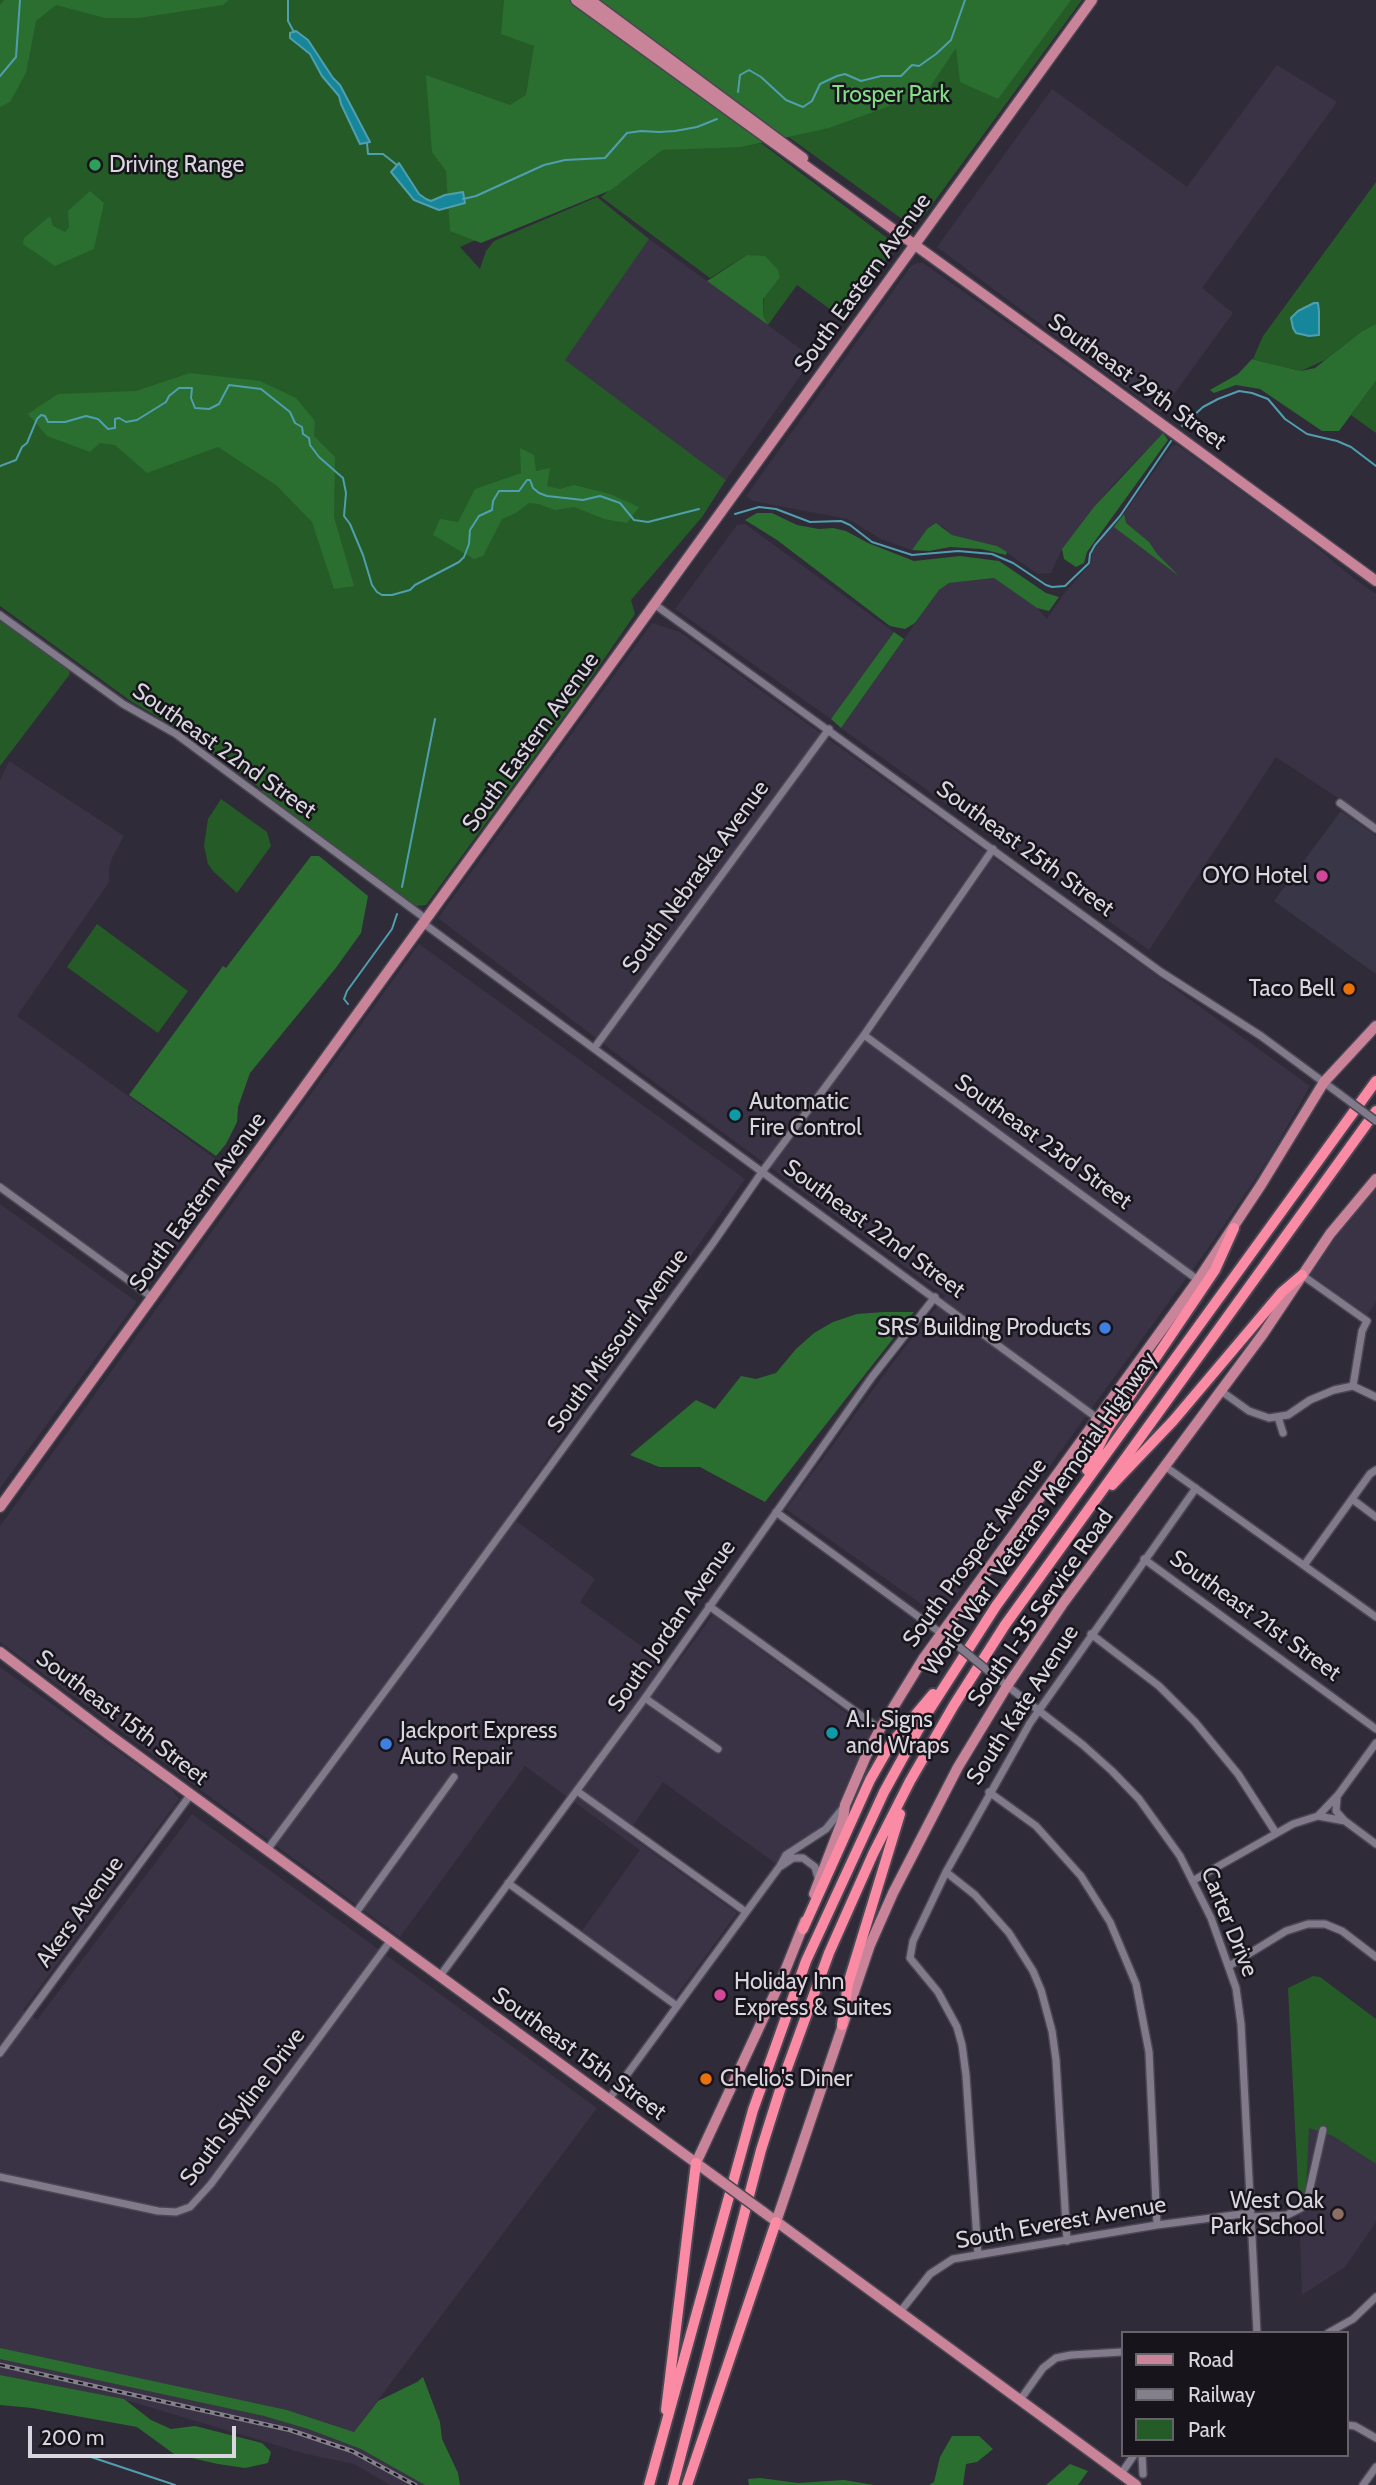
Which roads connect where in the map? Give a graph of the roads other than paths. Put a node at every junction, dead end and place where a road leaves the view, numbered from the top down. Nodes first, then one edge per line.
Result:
1 (576, 0) edge
2 (590, 0) edge
3 (1093, 0) edge
4 (874, 215) junction
5 (914, 245) junction
6 (1376, 582) edge
7 (654, 604) junction
8 (0, 615) edge
9 (829, 729) junction
10 (1340, 803) dead end
11 (1376, 829) edge
12 (993, 849) junction
13 (425, 921) junction
14 (1376, 1026) edge
15 (864, 1035) junction
16 (595, 1047) junction
17 (1376, 1081) edge
18 (1324, 1082) junction
19 (1376, 1111) edge
20 (1376, 1121) edge
21 (762, 1171) junction
22 (1376, 1179) edge
23 (0, 1187) edge
24 (1234, 1228) junction
25 (1302, 1275) junction
26 (1198, 1280) junction
27 (935, 1297) junction
28 (153, 1298) junction
29 (1353, 1386) junction
30 (1221, 1391) junction
31 (1376, 1397) edge
32 (1097, 1418) junction
33 (1278, 1418) junction
34 (1283, 1433) dead end
35 (1166, 1467) junction
36 (1376, 1470) edge
37 (1196, 1488) junction
38 (1352, 1499) junction
39 (1070, 1503) junction
40 (0, 1507) edge
41 (776, 1512) junction
42 (1083, 1515) junction
43 (1376, 1517) edge
44 (1144, 1559) junction
45 (1305, 1564) junction
46 (709, 1606) junction
47 (1376, 1617) edge
48 (941, 1632) junction
49 (1091, 1634) junction
50 (0, 1652) edge
51 (958, 1665) junction
52 (1007, 1686) junction
53 (645, 1698) junction
54 (1037, 1712) junction
55 (880, 1729) junction
56 (1376, 1729) edge
57 (1376, 1743) edge
58 (718, 1749) dead end
59 (454, 1777) dead end
60 (910, 1781) junction
61 (577, 1791) junction
62 (989, 1792) junction
63 (191, 1794) junction
64 (1338, 1795) junction
65 (845, 1805) junction
66 (1318, 1816) junction
67 (1345, 1821) junction
68 (1276, 1833) junction
69 (1376, 1844) edge
70 (267, 1850) junction
71 (780, 1866) junction
72 (946, 1872) junction
73 (1194, 1880) junction
74 (819, 1881) junction
75 (508, 1883) junction
76 (746, 1912) junction
77 (355, 1914) junction
78 (803, 1930) junction
79 (391, 1940) junction
80 (1376, 1956) edge
81 (1229, 1966) junction
82 (440, 1976) junction
83 (677, 2006) junction
84 (842, 2025) junction
85 (0, 2053) edge
86 (609, 2099) junction
87 (1323, 2130) dead end
88 (696, 2163) junction
89 (0, 2177) edge
90 (1250, 2215) junction
91 (776, 2222) junction
92 (1157, 2225) junction
93 (1067, 2241) junction
94 (978, 2255) junction
95 (1376, 2297) edge
96 (900, 2312) junction
97 (1257, 2331) edge
98 (1332, 2331) edge
99 (1120, 2352) edge
100 (1020, 2400) junction
101 (1348, 2425) edge
102 (1376, 2438) edge
103 (663, 2440) junction
104 (1133, 2457) edge
105 (1142, 2457) edge
106 (1376, 2467) edge
107 (1121, 2474) junction
108 (1143, 2474) dead end
109 (649, 2485) edge
110 (673, 2485) edge
111 (687, 2485) edge
112 (1136, 2485) edge
113 (1363, 2485) edge

1 - 4 main road, Southeast 29th Street
2 - 4 main road, Southeast 29th Street
3 - 5 main road, South Eastern Avenue
4 - 5 main road, Southeast 29th Street
5 - 6 main road, Southeast 29th Street
5 - 7 main road, South Eastern Avenue
7 - 9 street, Southeast 25th Street
7 - 13 main road, South Eastern Avenue
8 - 13 street, Southeast 22nd Street
9 - 12 street, Southeast 25th Street
9 - 16 street, South Nebraska Avenue
10 - 11 street
12 - 15 street, South Missouri Avenue
12 - 18 street, Southeast 25th Street
13 - 16 street, Southeast 22nd Street
13 - 28 main road, South Eastern Avenue
14 - 18 main road, South Prospect Avenue
15 - 21 street, South Missouri Avenue
15 - 26 street, Southeast 23rd Street
16 - 21 street, Southeast 22nd Street
17 - 39 highway, World War I Veterans Memorial Highway
18 - 20 street, Southeast 25th Street, bridge
18 - 24 main road, South Prospect Avenue
19 - 42 highway, World War I Veterans Memorial Highway
21 - 27 street, Southeast 22nd Street
21 - 70 street, South Missouri Avenue
22 - 25 main road, South I-35 Service Road
23 - 28 street
24 - 26 main road, South Prospect Avenue
24 - 39 highway
25 - 29 street
25 - 30 main road, South I-35 Service Road
25 - 42 highway
26 - 32 main road, South Prospect Avenue
27 - 32 street, Southeast 22nd Street
27 - 41 street, South Jordan Avenue
28 - 40 main road, South Eastern Avenue
29 - 31 street
29 - 33 street
30 - 33 street
30 - 35 main road, South I-35 Service Road
32 - 48 main road, South Prospect Avenue
33 - 34 street
35 - 37 street
35 - 52 main road, South I-35 Service Road
36 - 38 street
37 - 44 street, South Kate Avenue
37 - 45 street
38 - 43 street
38 - 45 street
39 - 51 highway, World War I Veterans Memorial Highway
41 - 46 street, South Jordan Avenue
41 - 48 street, Carter Drive
42 - 60 highway, World War I Veterans Memorial Highway
44 - 49 street, South Kate Avenue
44 - 56 street, Southeast 21st Street
45 - 47 street
46 - 53 street, South Jordan Avenue
46 - 55 street
48 - 52 street, Carter Drive, bridge
48 - 55 main road, South Prospect Avenue
49 - 54 street, South Kate Avenue
49 - 68 street
50 - 63 main road, Southeast 15th Street
51 - 78 highway
51 - 103 highway, World War I Veterans Memorial Highway
52 - 54 street, Carter Drive
52 - 84 main road, South I-35 Service Road
53 - 58 street
53 - 61 street, South Jordan Avenue
54 - 62 street, South Kate Avenue
54 - 73 street, Carter Drive
55 - 65 main road, South Prospect Avenue
57 - 64 street
59 - 77 street
60 - 84 highway
60 - 110 highway, World War I Veterans Memorial Highway
61 - 75 street, South Jordan Avenue
61 - 76 street
62 - 72 street, South Kate Avenue
62 - 92 street
63 - 70 main road, Southeast 15th Street
63 - 85 street, Akers Avenue
64 - 66 street
64 - 67 street
65 - 71 street, South Prospect Avenue
65 - 74 main road
66 - 67 street
66 - 68 street
67 - 69 street
68 - 73 street
70 - 77 main road, Southeast 15th Street
71 - 74 street
71 - 76 street, South Prospect Avenue
72 - 93 street
72 - 94 street, South Kate Avenue
73 - 81 street, Carter Drive
74 - 78 main road
75 - 82 street, South Jordan Avenue
75 - 83 street
76 - 83 street, South Prospect Avenue
77 - 79 main road, Southeast 15th Street
78 - 88 main road
79 - 82 main road, Southeast 15th Street
79 - 89 street, South Skyline Drive
80 - 81 street
81 - 90 street, Carter Drive
82 - 86 main road, Southeast 15th Street
83 - 86 street, South Prospect Avenue
84 - 91 main road, South I-35 Service Road
86 - 88 main road, Southeast 15th Street
87 - 90 street, South Everest Avenue
88 - 91 main road, Southeast 15th Street, bridge
88 - 103 highway
90 - 92 street, South Everest Avenue
90 - 97 street, Carter Drive
91 - 96 main road, Southeast 15th Street
91 - 111 highway
92 - 93 street, South Everest Avenue
93 - 94 street, South Everest Avenue
94 - 96 street, South Everest Avenue
95 - 98 street
96 - 100 main road, Southeast 15th Street
99 - 100 street
100 - 107 main road, Southeast 15th Street
101 - 102 street
103 - 109 highway, World War I Veterans Memorial Highway
104 - 107 street
105 - 108 street
106 - 113 street
107 - 112 main road, Southeast 15th Street

